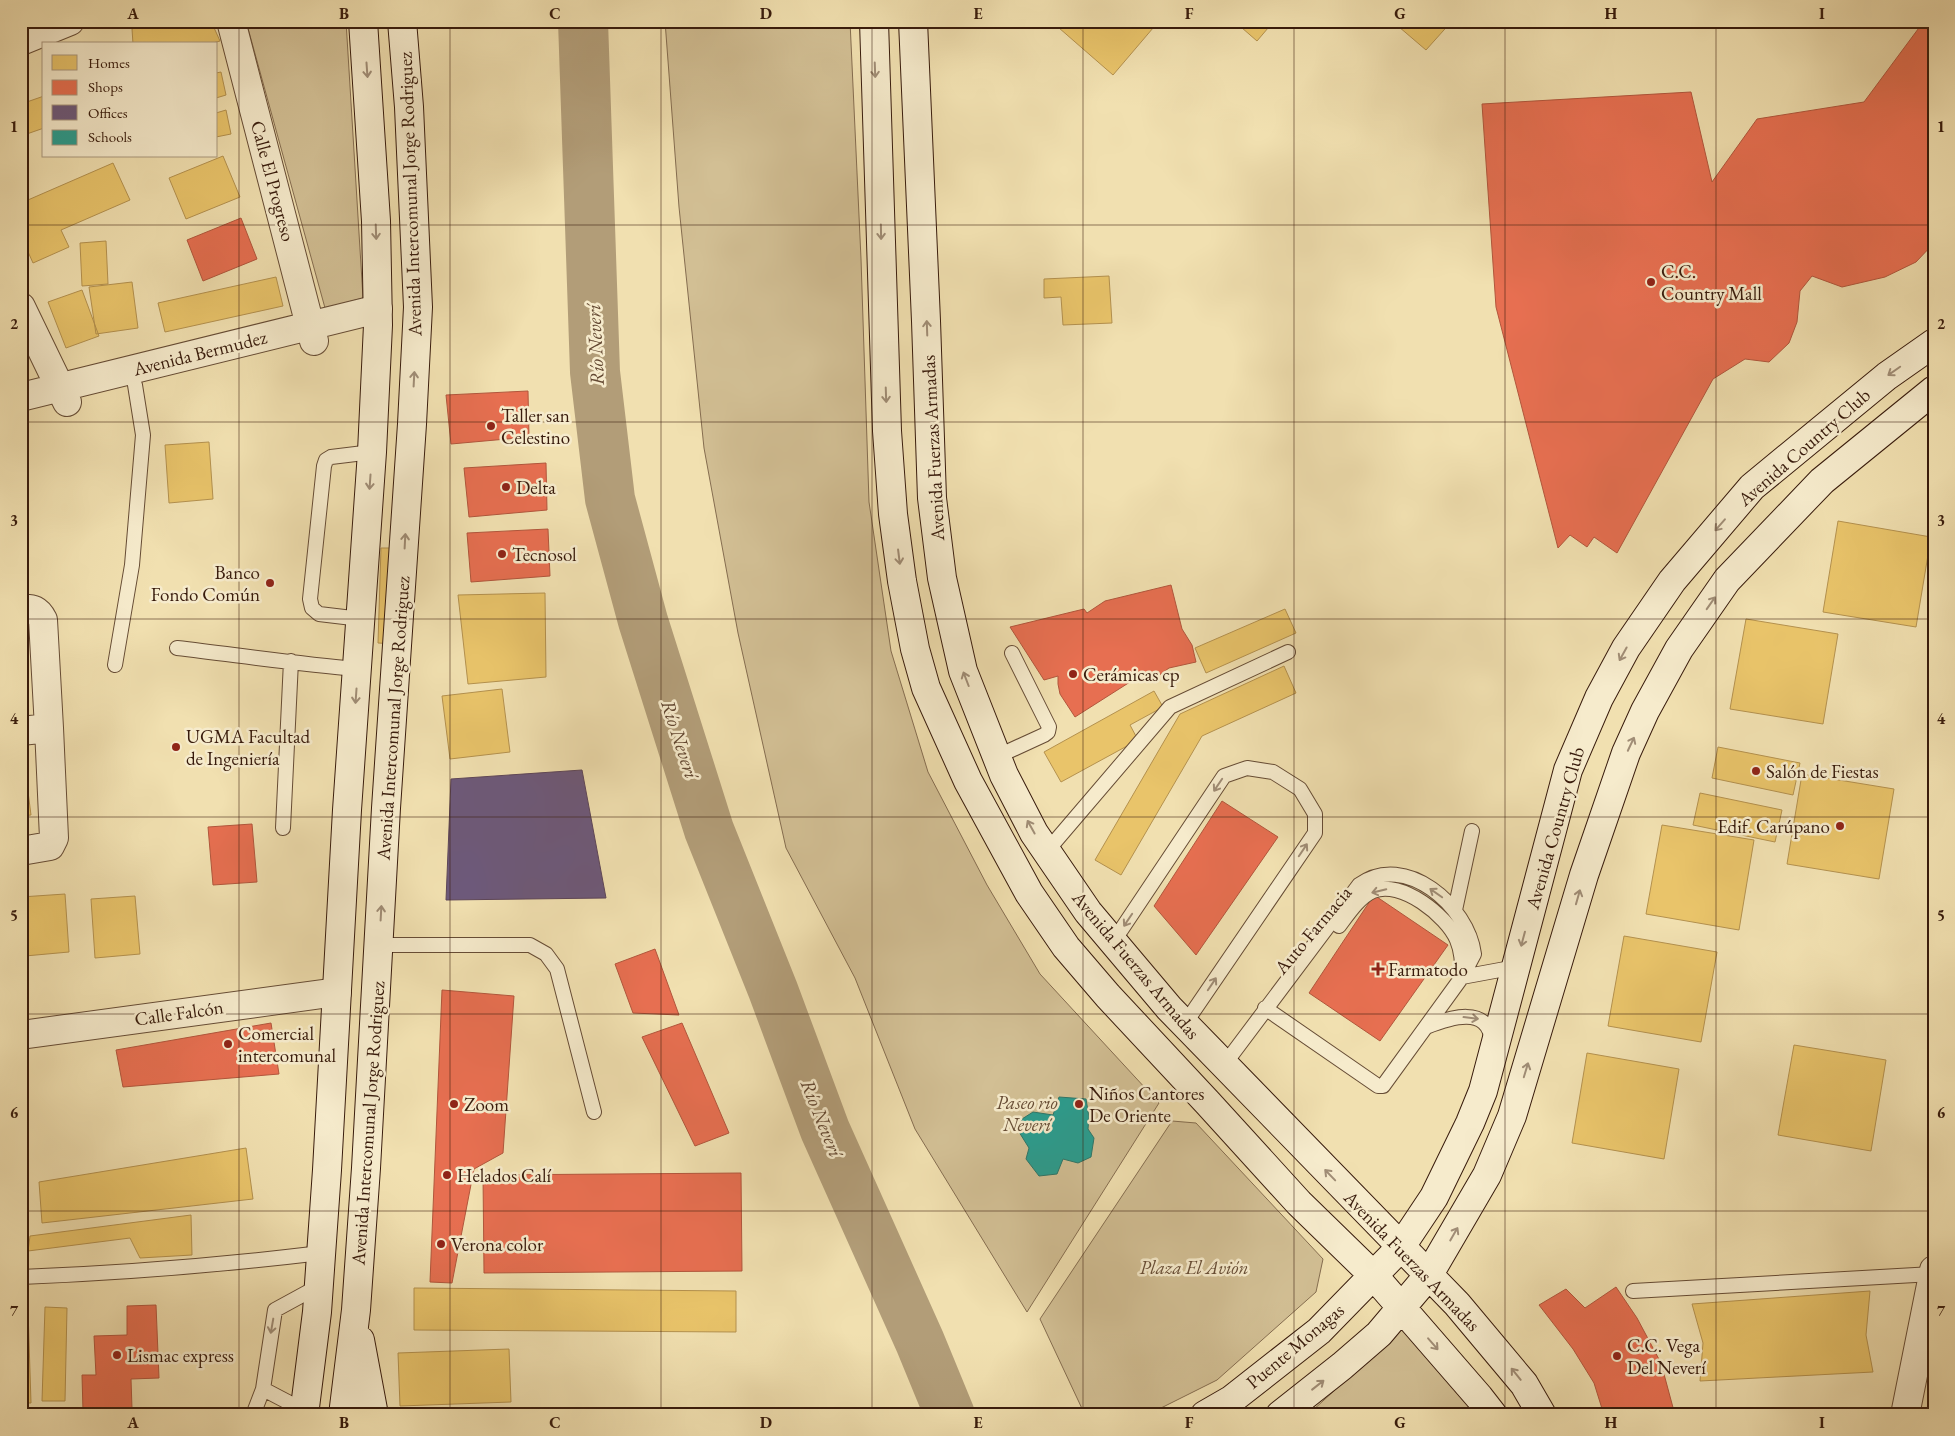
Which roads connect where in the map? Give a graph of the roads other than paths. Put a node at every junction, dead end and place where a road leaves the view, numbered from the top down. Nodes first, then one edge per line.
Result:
1 (70, 21) edge
2 (232, 21) edge
3 (363, 21) edge
4 (402, 21) edge
5 (874, 21) edge
6 (913, 21) edge
7 (21, 41) edge
8 (21, 307) edge
9 (378, 317) junction
10 (312, 333) junction
11 (1934, 343) edge
12 (135, 385) junction
13 (1934, 390) edge
14 (64, 395) junction
15 (21, 397) edge
16 (21, 413) edge
17 (372, 452) junction
18 (21, 609) edge
19 (362, 619) junction
20 (177, 648) dead end
21 (1288, 652) dead end
22 (1012, 653) dead end
23 (291, 661) junction
24 (115, 665) dead end
25 (358, 669) junction
26 (49, 728) junction
27 (21, 731) edge
28 (996, 757) junction
29 (283, 828) dead end
30 (1472, 830) dead end
31 (21, 851) edge
32 (1047, 851) junction
33 (1455, 910) junction
34 (1113, 942) junction
35 (379, 945) junction
36 (1516, 967) junction
37 (1462, 977) junction
38 (337, 992) junction
39 (1265, 1008) junction
40 (1184, 1024) junction
41 (1426, 1027) junction
42 (21, 1035) edge
43 (1493, 1054) junction
44 (1224, 1065) junction
45 (594, 1112) dead end
46 (1400, 1248) junction
47 (321, 1253) junction
48 (1933, 1272) edge
49 (1374, 1276) junction
50 (1428, 1276) junction
51 (21, 1277) edge
52 (319, 1286) junction
53 (1634, 1291) dead end
54 (1401, 1308) junction
55 (355, 1316) junction
56 (263, 1389) junction
57 (304, 1413) edge
58 (253, 1415) edge
59 (342, 1415) edge
60 (374, 1415) edge
61 (1205, 1415) edge
62 (1280, 1415) edge
63 (1493, 1415) edge
64 (1542, 1415) edge
65 (1905, 1415) edge

1 - 7 street
2 - 10 street, Calle El Progreso
3 -> 9 street, Avenida Intercomunal Jorge Rodriguez
35 -> 4 street, Avenida Intercomunal Jorge Rodriguez
5 -> 49 street, Avenida Fuerzas Armadas
28 -> 6 street, Avenida Fuerzas Armadas
8 - 14 street
9 - 10 street, Avenida Bermudez
9 - 17 street, Avenida Intercomunal Jorge Rodriguez
10 - 12 street, Avenida Bermudez
10 - 14 street, Avenida Bermudez
11 -> 36 street, Avenida Country Club
12 - 14 street, Avenida Bermudez
12 - 24 lane
50 -> 13 street, Avenida Country Club
14 - 15 street, Avenida Bermudez
14 - 16 street, Avenida Bermudez
17 -> 19 street, Avenida Intercomunal Jorge Rodriguez
17 - 19 lane
18 - 26 street
19 - 25 street, Avenida Intercomunal Jorge Rodriguez
20 - 23 lane
21 - 32 lane
22 - 28 lane
23 - 25 lane
23 - 29 lane
25 -> 38 street, Avenida Intercomunal Jorge Rodriguez
26 - 27 street
26 - 31 street
32 -> 28 street, Avenida Fuerzas Armadas
30 - 33 lane
32 - 34 street, Avenida Fuerzas Armadas
33 - 37 lane
33 -> 39 lane
34 - 40 street, Avenida Fuerzas Armadas
40 -> 34 lane
35 - 45 lane
35 - 55 street, Avenida Intercomunal Jorge Rodriguez
36 - 37 lane
36 - 43 street, Avenida Country Club
37 -> 39 lane, Auto Farmacia
37 - 41 lane
38 - 42 street, Calle Falcón
38 - 47 street, Avenida Intercomunal Jorge Rodriguez
39 - 41 lane
39 - 44 lane
40 - 44 street, Avenida Fuerzas Armadas
41 -> 43 lane
43 - 46 street, Avenida Country Club
46 -> 44 street, Avenida Fuerzas Armadas
46 - 49 street, Puente Monagas
46 - 50 street, Avenida Fuerzas Armadas
47 - 51 lane
47 - 52 street, Avenida Intercomunal Jorge Rodriguez
48 - 53 lane
48 - 65 street
49 - 54 street, Avenida Fuerzas Armadas
49 - 61 street, Puente Monagas
50 - 54 street
64 -> 50 street, Avenida Fuerzas Armadas
52 -> 56 lane
52 - 57 street, Avenida Intercomunal Jorge Rodriguez
62 -> 54 street
54 -> 63 street, Avenida Fuerzas Armadas
55 - 59 street, Avenida Intercomunal Jorge Rodriguez
55 - 60 street
56 - 57 lane
56 - 58 lane

